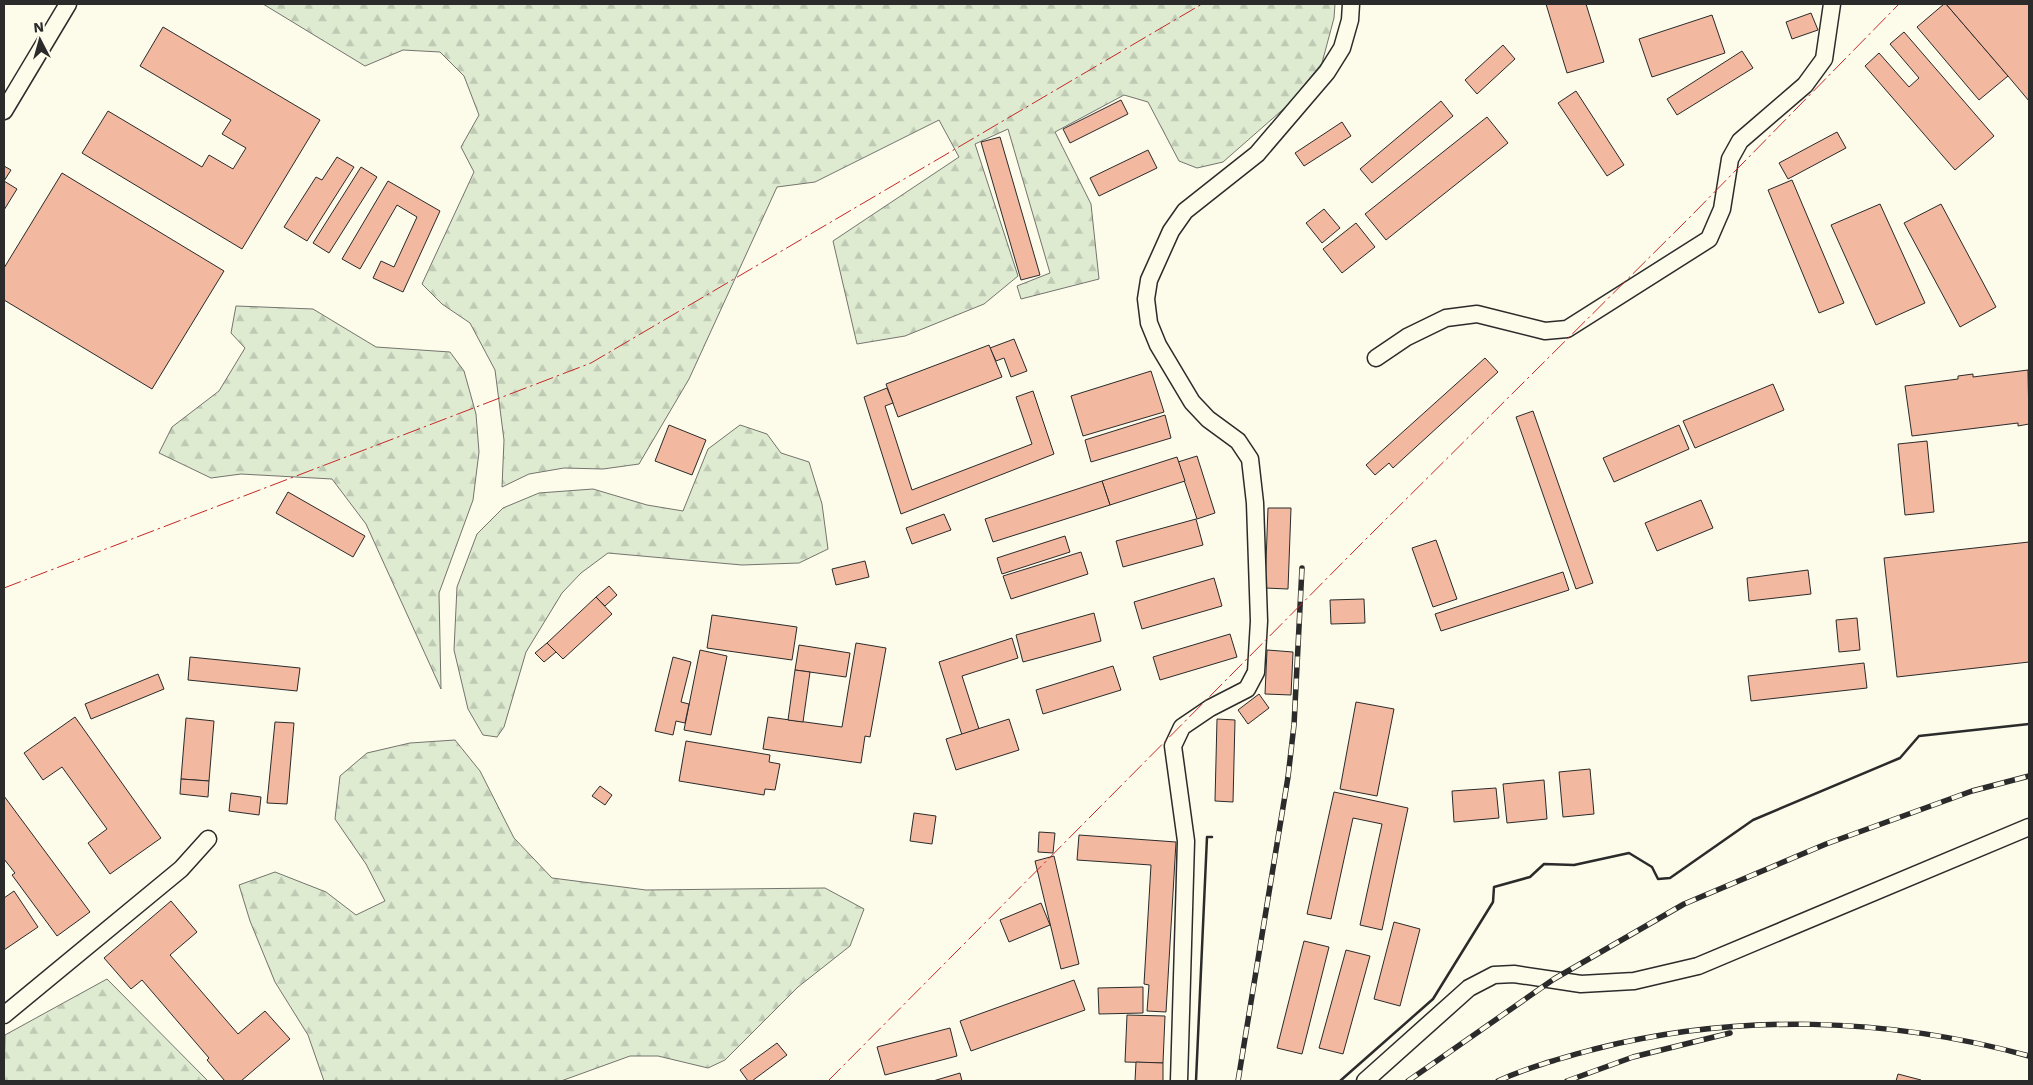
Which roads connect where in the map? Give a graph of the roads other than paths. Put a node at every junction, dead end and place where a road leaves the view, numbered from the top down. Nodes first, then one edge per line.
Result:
1 (68, 4) edge
2 (1351, 4) edge
3 (1832, 4) edge
4 (4, 111) edge
5 (1376, 358) dead end
6 (2029, 827) edge
7 (208, 839) dead end
8 (4, 1015) edge
9 (1179, 1081) edge
10 (1365, 1081) edge

1 - 4 street
2 - 9 street
3 - 5 street
6 - 10 street
7 - 8 street

